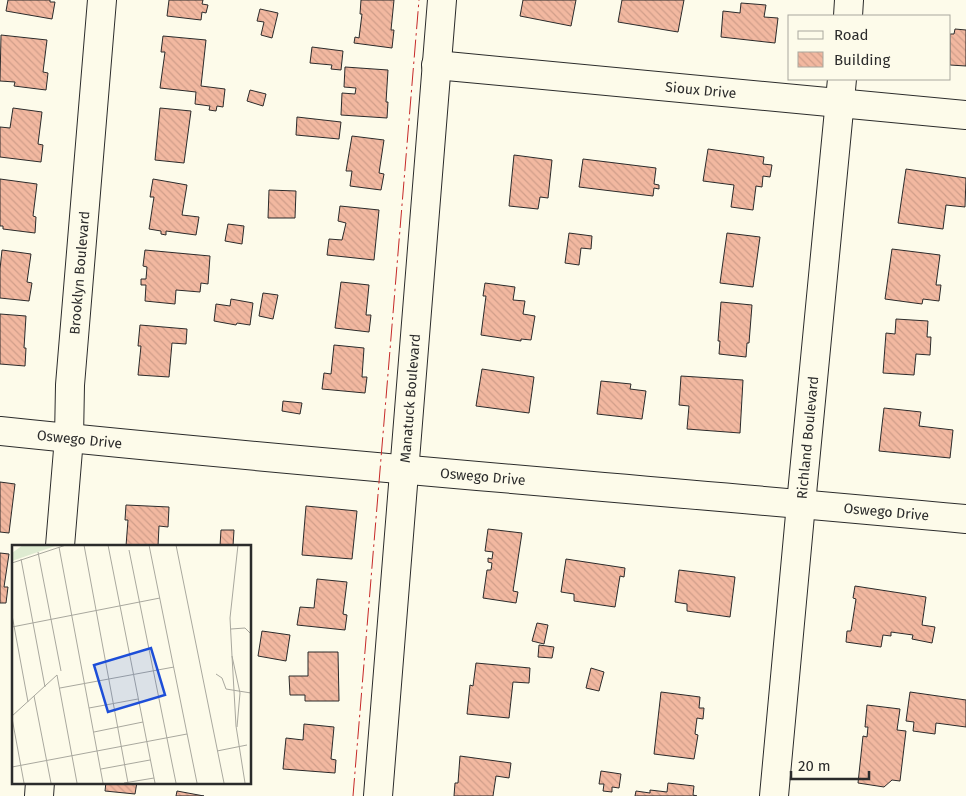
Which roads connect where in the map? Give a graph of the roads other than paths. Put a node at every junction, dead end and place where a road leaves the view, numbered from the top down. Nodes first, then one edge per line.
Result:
1 (102, 0) edge
2 (442, 0) edge
3 (849, 0) edge
4 (848, 15) edge
5 (436, 65) junction
6 (841, 91) edge
7 (966, 115) edge
8 (0, 431) edge
9 (69, 438) junction
10 (403, 470) junction
11 (801, 504) junction
12 (966, 520) edge
13 (60, 545) edge
14 (378, 796) edge
15 (774, 796) edge

1 - 9 street, Brooklyn Boulevard
2 - 5 street, Manatuck Boulevard
3 - 4 street
5 - 6 street, Sioux Drive
5 - 10 street, Manatuck Boulevard
6 - 7 street, Sioux Drive
6 - 11 street, Richland Boulevard
8 - 9 street, Oswego Drive
9 - 10 street, Oswego Drive
9 - 13 street, Brooklyn Boulevard
10 - 11 street, Oswego Drive
10 - 14 street, Manatuck Boulevard
11 - 12 street, Oswego Drive
11 - 15 street, Richland Boulevard

